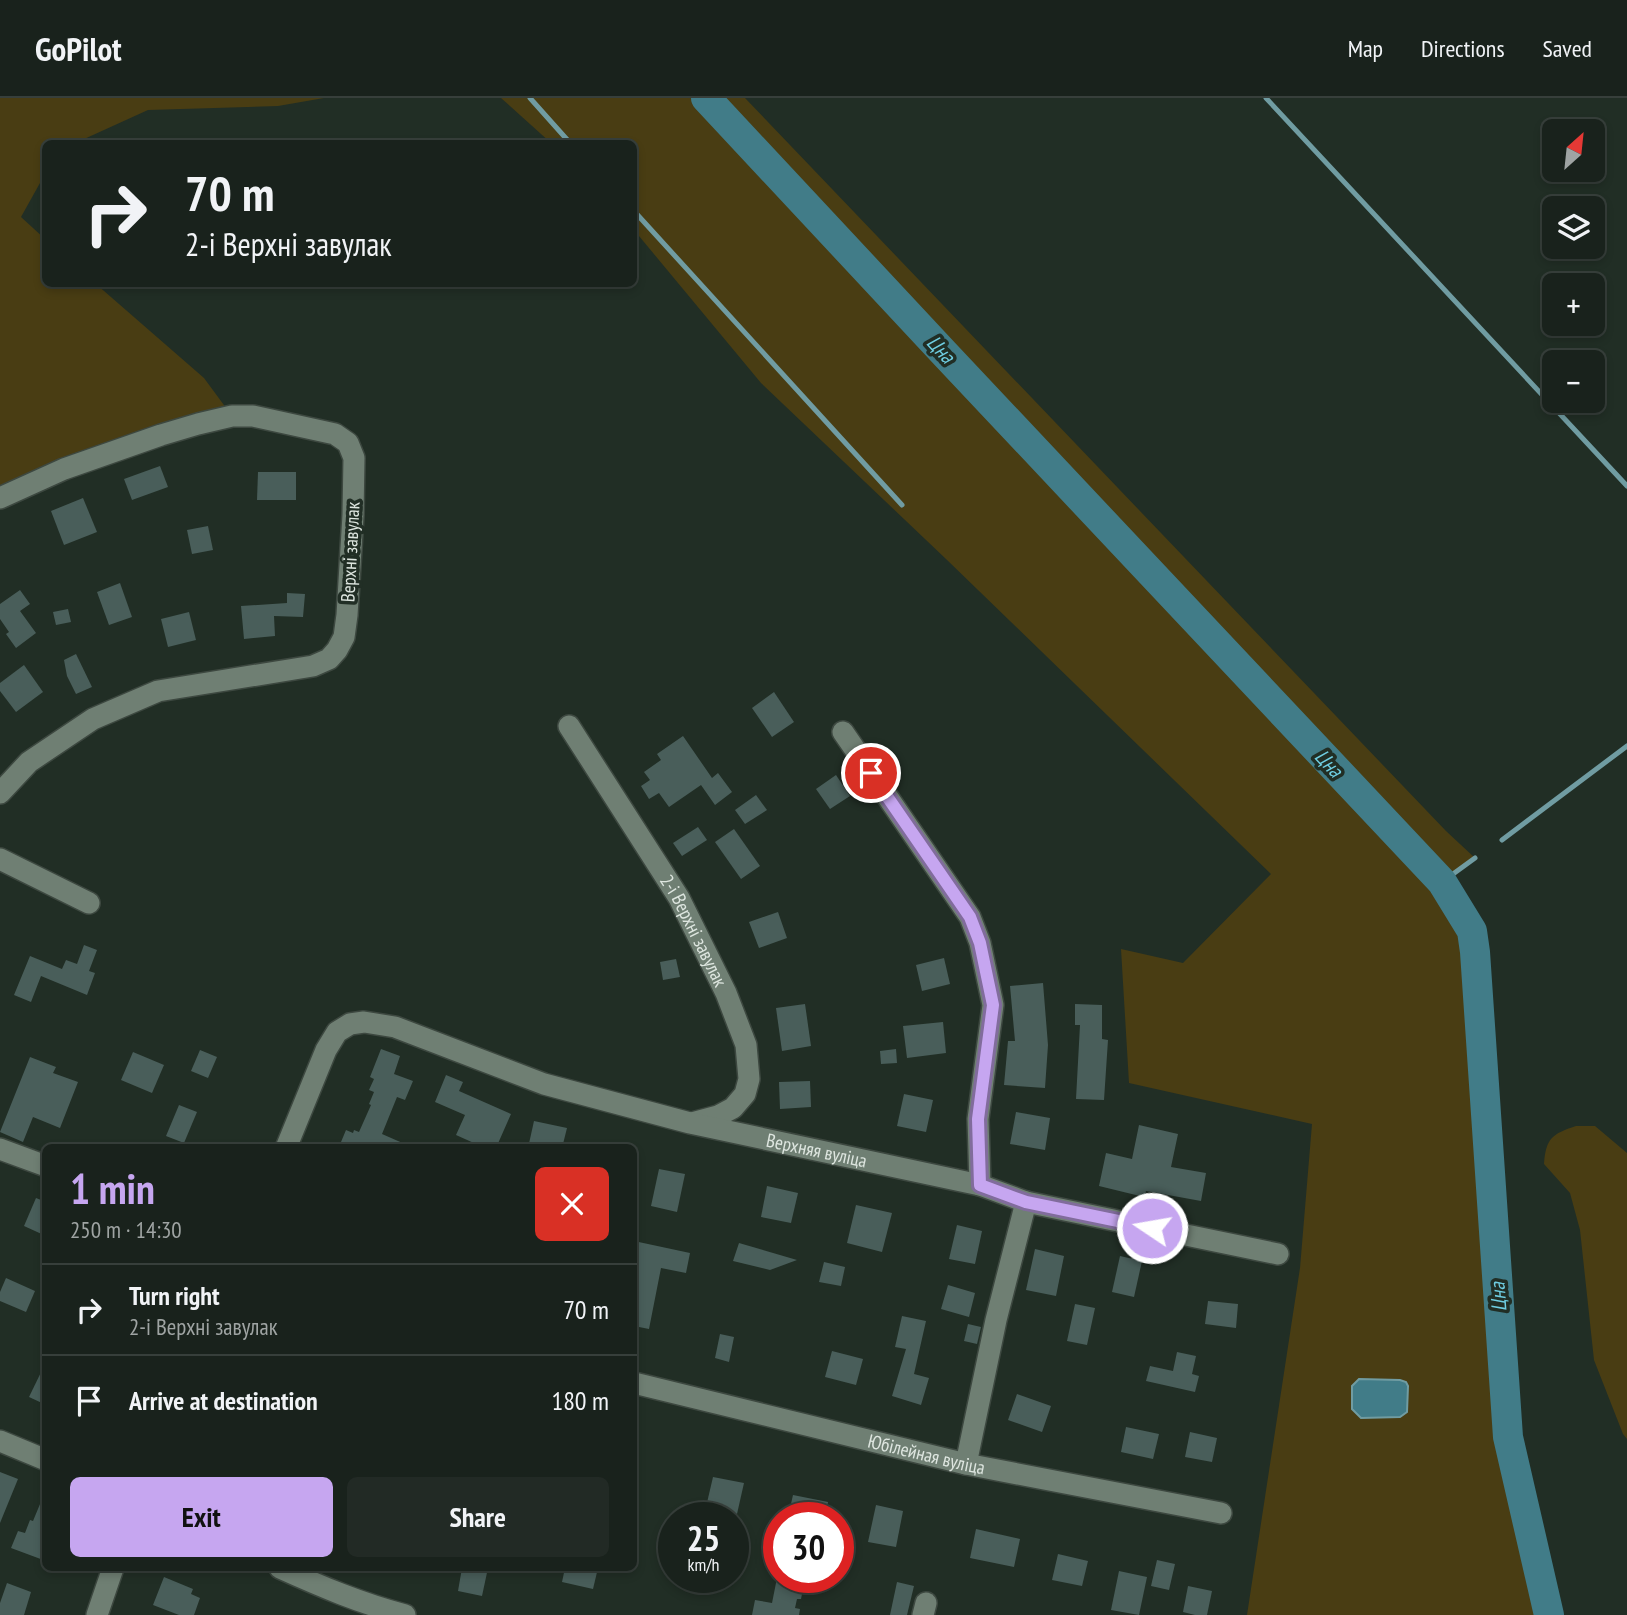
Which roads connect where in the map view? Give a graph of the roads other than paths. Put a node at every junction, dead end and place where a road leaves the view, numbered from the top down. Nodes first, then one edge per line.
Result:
1 (0, 498) edge
2 (569, 726) dead end
3 (843, 732) dead end
4 (0, 793) edge
5 (0, 859) edge
6 (89, 904) dead end
7 (690, 1123) junction
8 (288, 1144) edge
9 (0, 1149) edge
10 (42, 1165) edge
11 (980, 1185) junction
12 (1026, 1202) junction
13 (1278, 1254) dead end
14 (637, 1384) edge
15 (0, 1441) edge
16 (42, 1458) edge
17 (966, 1464) junction
18 (1221, 1513) dead end
19 (112, 1571) edge
20 (287, 1571) edge
21 (97, 1615) edge
22 (405, 1615) edge

1 - 4 street, Верхні завулак
2 - 7 street, 2-і Верхні завулак
3 - 11 street
5 - 6 street
7 - 8 street, Верхняя вуліца
7 - 11 street, Верхняя вуліца
9 - 10 street
11 - 12 street, Верхняя вуліца
12 - 13 street, Верхняя вуліца
12 - 17 street
14 - 17 street, Юбілейная вуліца
15 - 16 street
17 - 18 street, Юбілейная вуліца
19 - 21 street
20 - 22 street

